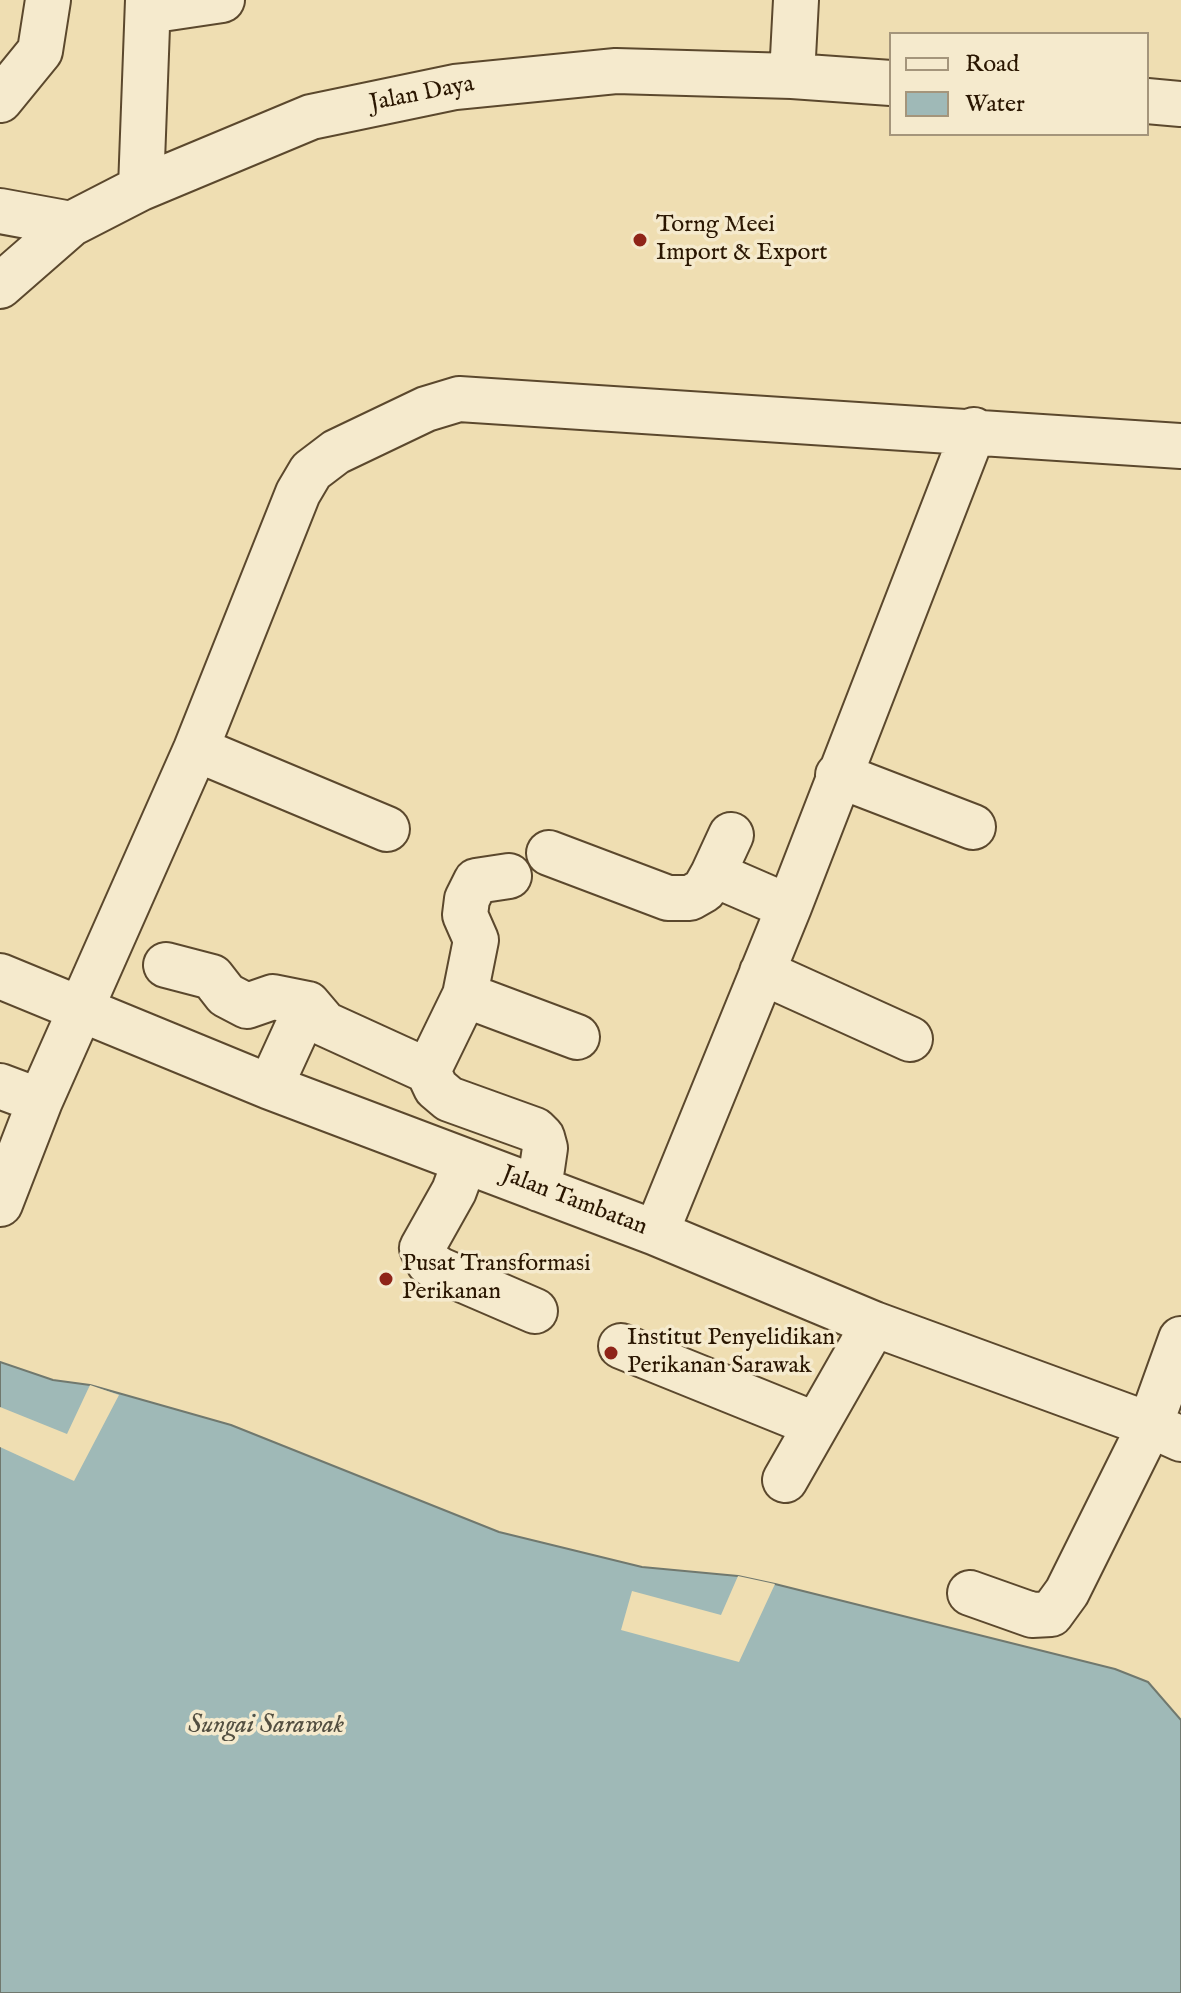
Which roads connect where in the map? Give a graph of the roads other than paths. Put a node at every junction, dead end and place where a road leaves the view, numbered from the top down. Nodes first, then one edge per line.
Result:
1 (48, 0) edge
2 (222, 0) edge
3 (796, 0) edge
4 (148, 5) edge
5 (792, 76) junction
6 (889, 83) edge
7 (0, 100) edge
8 (1149, 101) edge
9 (1181, 104) edge
10 (141, 188) junction
11 (0, 211) edge
12 (71, 224) junction
13 (0, 286) edge
14 (974, 430) junction
15 (1181, 446) edge
16 (196, 749) junction
17 (838, 775) junction
18 (973, 827) dead end
19 (387, 829) dead end
20 (549, 853) dead end
21 (509, 876) dead end
22 (805, 905) junction
23 (166, 965) dead end
24 (0, 976) edge
25 (773, 978) junction
26 (465, 995) junction
27 (308, 1004) junction
28 (83, 1007) junction
29 (577, 1037) dead end
30 (910, 1039) dead end
31 (428, 1071) junction
32 (0, 1086) edge
33 (270, 1087) junction
34 (40, 1101) junction
35 (465, 1161) junction
36 (539, 1189) junction
37 (0, 1204) edge
38 (656, 1233) junction
39 (535, 1311) dead end
40 (874, 1324) junction
41 (1181, 1339) edge
42 (621, 1346) dead end
43 (814, 1424) junction
44 (1166, 1432) edge
45 (785, 1480) dead end
46 (970, 1593) dead end

1 - 7 street
2 - 4 street
3 - 5 street
4 - 10 street
5 - 6 street, Jalan Daya
5 - 10 street, Jalan Daya
8 - 9 street
10 - 12 street, Jalan Daya
11 - 12 street
12 - 13 street, Jalan Daya
14 - 15 street
14 - 16 street
14 - 17 street
16 - 19 street
16 - 28 street
17 - 18 street
17 - 22 street
20 - 22 street
21 - 26 street
22 - 25 street
23 - 27 street
24 - 28 street, Jalan Tambatan
25 - 30 street
25 - 38 street
26 - 29 street
26 - 31 street
27 - 31 street
27 - 33 street
28 - 33 street, Jalan Tambatan
28 - 34 street
31 - 36 street
32 - 34 street
33 - 35 street, Jalan Tambatan
34 - 37 street
35 - 36 street, Jalan Tambatan
35 - 39 street
36 - 38 street, Jalan Tambatan
38 - 40 street, Jalan Tambatan
40 - 43 street
40 - 44 street, Jalan Tambatan
41 - 44 street
42 - 43 street
43 - 45 street
44 - 46 street

